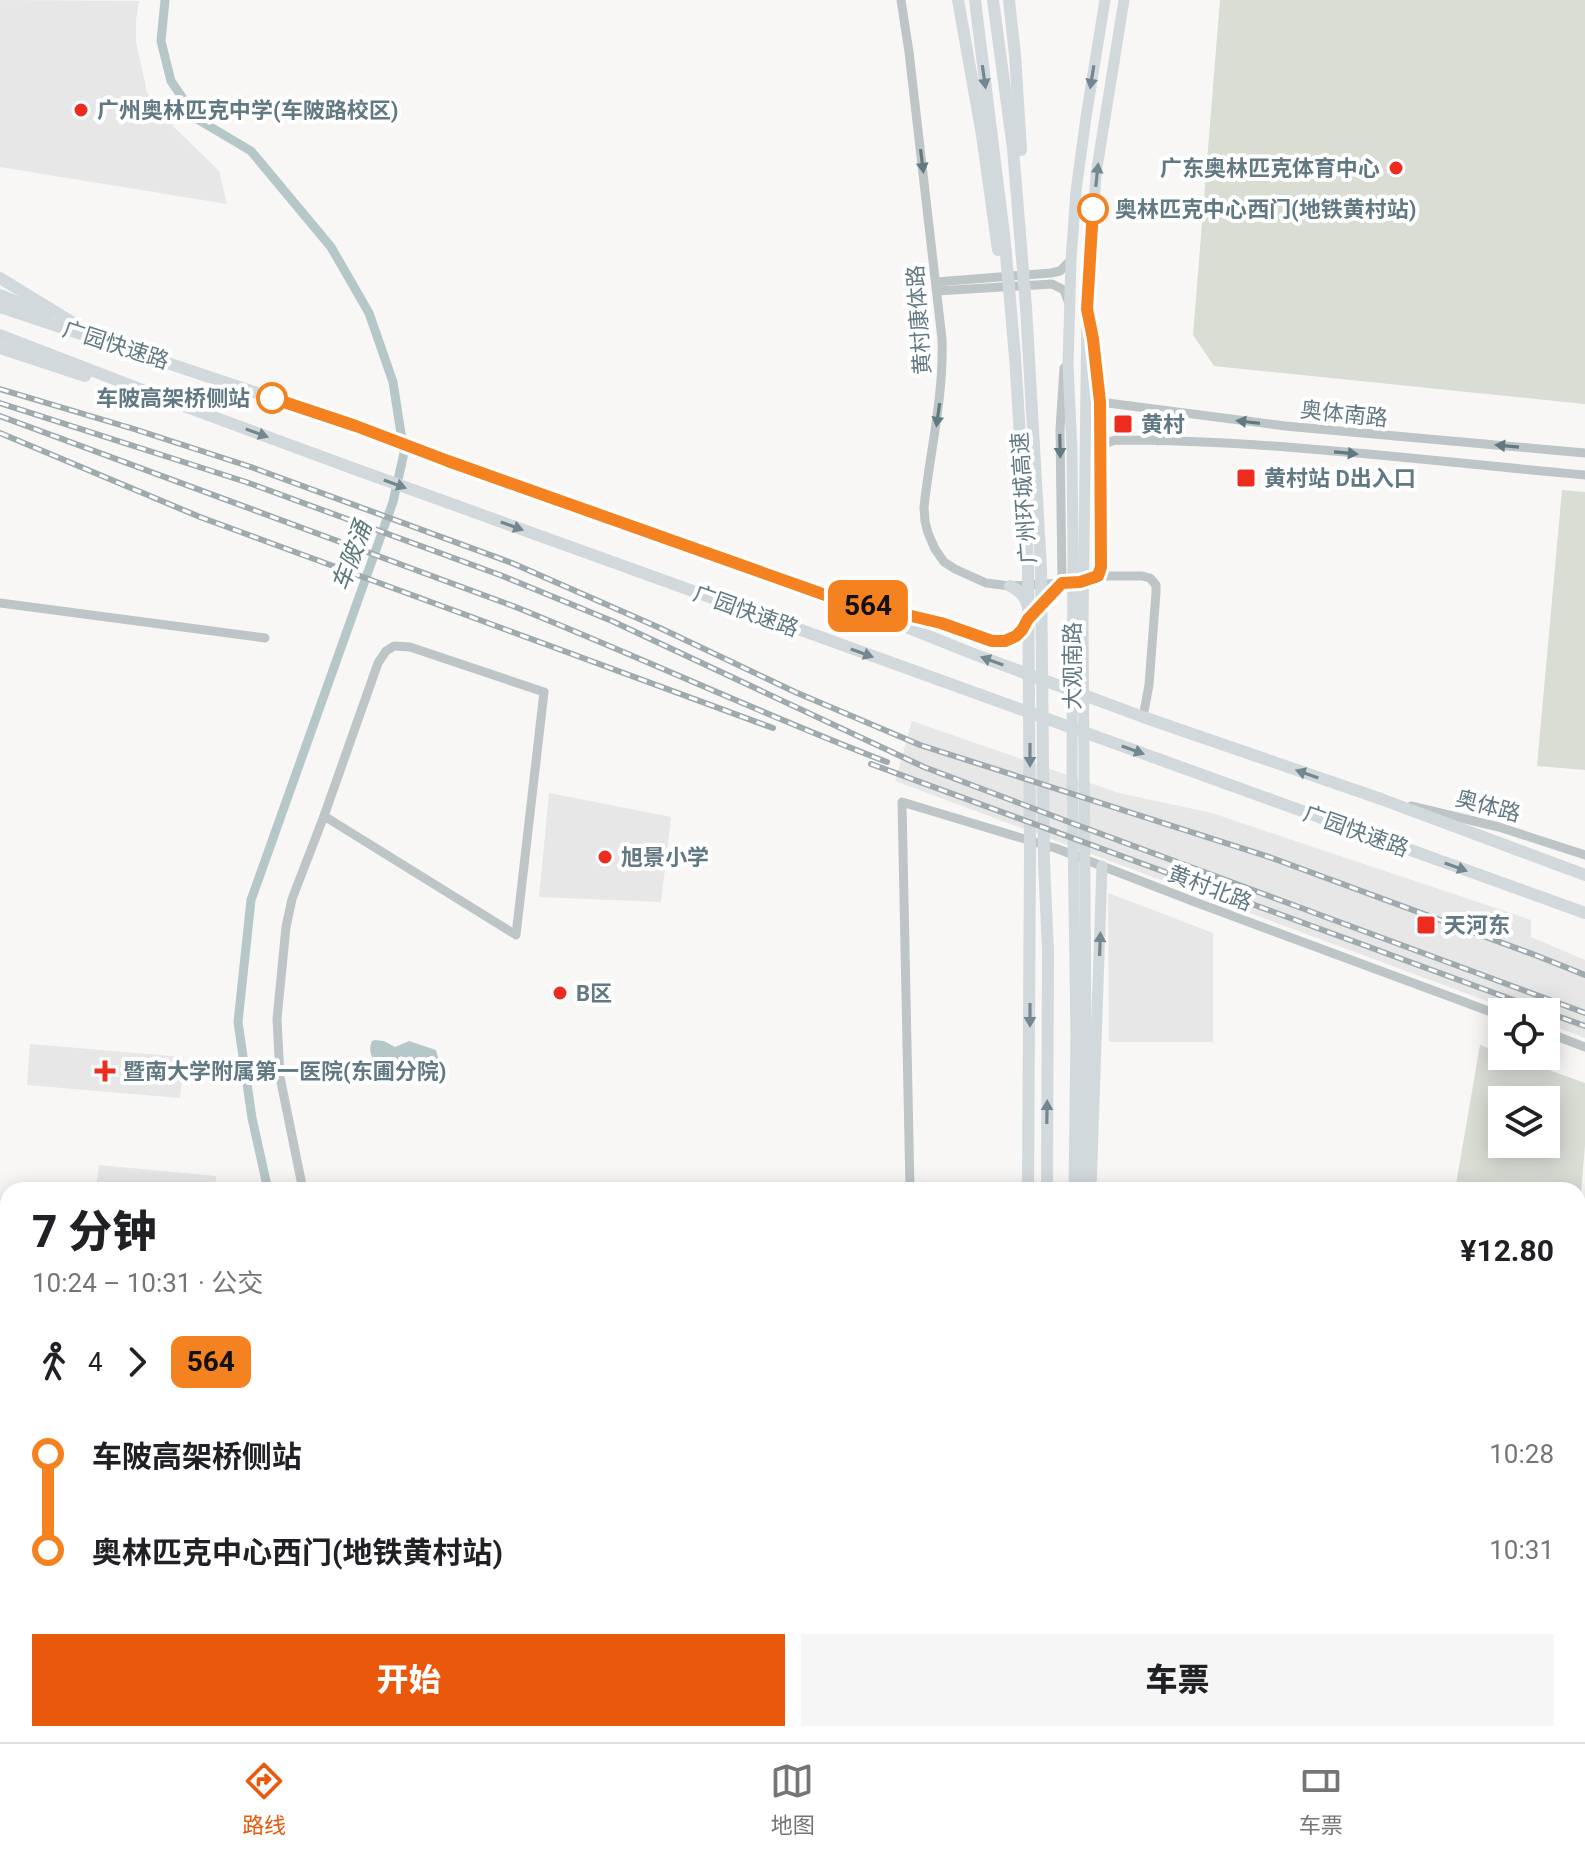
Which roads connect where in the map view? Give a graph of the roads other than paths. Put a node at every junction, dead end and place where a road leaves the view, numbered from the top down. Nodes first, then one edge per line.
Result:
1 (901, 0) edge
2 (958, 0) edge
3 (975, 0) edge
4 (993, 0) edge
5 (1009, 0) edge
6 (1105, 0) edge
7 (1124, 0) edge
8 (1071, 260) junction
9 (0, 278) edge
10 (937, 286) junction
11 (0, 295) edge
12 (0, 307) edge
13 (1087, 309) junction
14 (1070, 313) junction
15 (0, 335) edge
16 (105, 342) junction
17 (0, 348) edge
18 (1100, 402) junction
19 (184, 406) junction
20 (1164, 411) junction
21 (1158, 441) junction
22 (1101, 445) junction
23 (1585, 453) edge
24 (1585, 475) edge
25 (1039, 537) junction
26 (1079, 548) junction
27 (1098, 576) junction
28 (1062, 583) junction
29 (1010, 586) junction
30 (831, 597) junction
31 (0, 603) edge
32 (1029, 615) junction
33 (265, 638) dead end
34 (1143, 717) junction
35 (1381, 799) junction
36 (324, 816) junction
37 (1585, 855) edge
38 (1102, 866) junction
39 (1585, 875) edge
40 (1079, 912) junction
41 (1585, 913) edge
42 (1488, 1011) edge
43 (1560, 1037) edge
44 (1585, 1047) edge
45 (301, 1182) edge
46 (910, 1182) edge
47 (1028, 1182) edge
48 (1047, 1182) edge
49 (1074, 1182) edge
50 (1083, 1182) edge
51 (1091, 1182) edge

1 -> 10 street, 黄村康体路
2 - 32 highway
3 -> 32 highway, 广州环城高速
4 - 25 highway, 广州环城高速
5 - 25 highway
6 -> 8 main road, 大观南路
13 -> 7 main road, 大观南路
8 - 10 street
8 - 14 main road, 大观南路
9 - 16 highway
10 - 14 street
10 -> 29 street, 黄村康体路
11 - 16 highway
12 - 16 highway, 广园快速路
13 - 18 street
13 - 26 main road, 大观南路
14 - 26 main road, 大观南路
14 -> 28 street
15 - 19 highway, 广园快速路
16 - 30 highway, 广园快速路
17 - 19 highway
18 - 20 street, 奥体南路
18 - 22 street
19 -> 41 highway, 广园快速路
20 - 21 street
23 -> 20 street, 奥体南路
21 - 22 street, 奥体南路
21 -> 24 street, 奥体南路
22 - 27 street
48 -> 25 highway, 广州环城高速
26 - 40 main road, 大观南路
27 - 28 street, 黄村康体路
27 - 34 street, 黄村康体路
28 - 29 street, 黄村康体路
28 - 32 street
29 - 32 highway
30 - 32 highway
34 -> 30 highway, 广园快速路
31 - 33 street
32 -> 47 highway, 广州环城高速
35 -> 34 highway, 广园快速路
35 - 37 street, 奥体路
35 - 39 highway, 广园快速路
36 - 36 street
36 - 45 street
38 - 42 street, 黄村北路
38 - 46 street, 黄村北路
51 -> 38 main road
40 - 49 main road, 大观南路
40 - 50 main road, 大观南路
43 - 44 street

